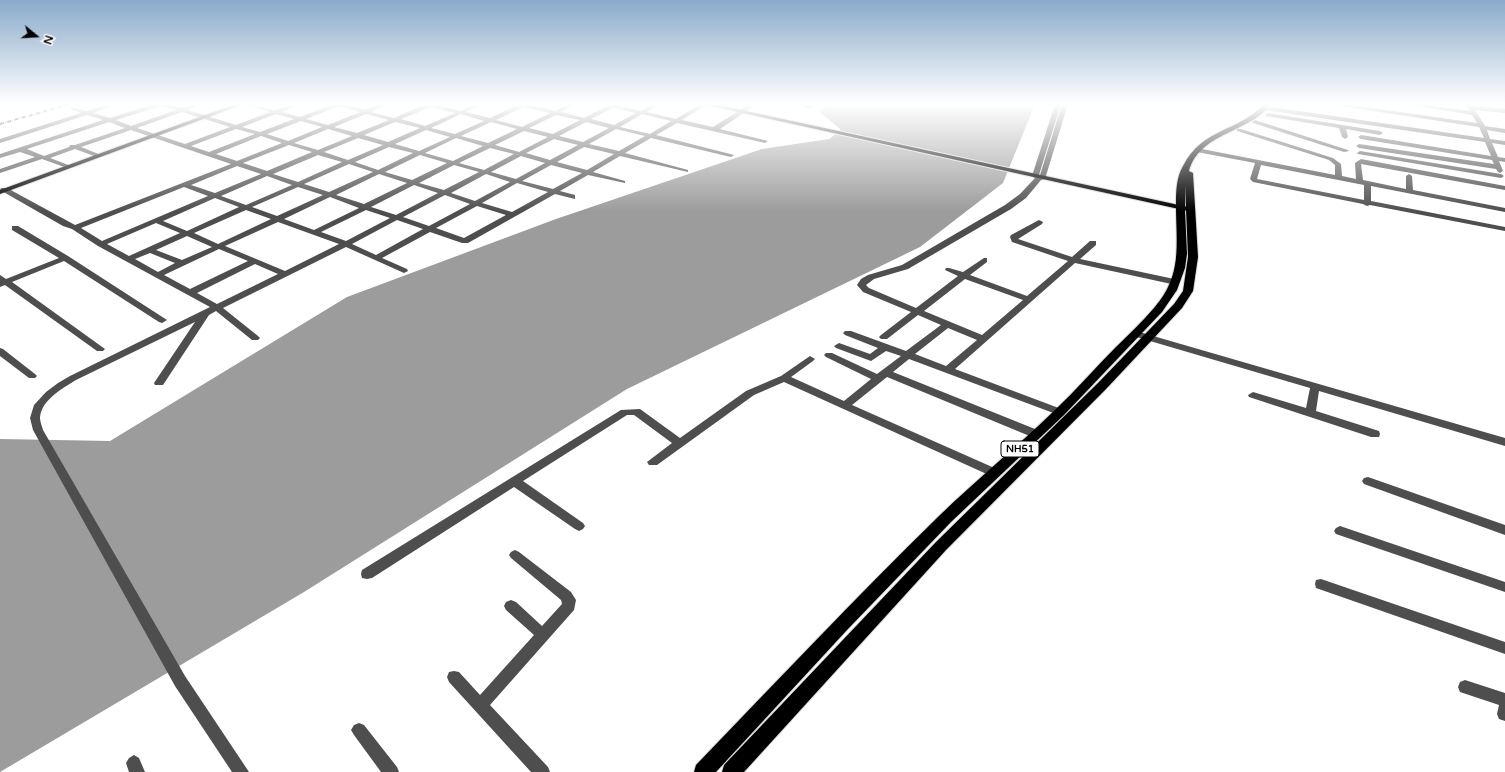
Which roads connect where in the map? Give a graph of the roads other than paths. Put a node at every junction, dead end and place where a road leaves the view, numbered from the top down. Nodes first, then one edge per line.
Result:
1 (50, 140) edge
2 (56, 140) edge
3 (96, 140) edge
4 (143, 140) edge
5 (166, 140) edge
6 (201, 140) edge
7 (246, 140) edge
8 (280, 140) edge
9 (296, 140) edge
10 (348, 140) edge
11 (373, 140) edge
12 (397, 140) edge
13 (446, 140) edge
14 (470, 140) edge
15 (499, 140) edge
16 (548, 140) edge
17 (566, 140) edge
18 (594, 140) edge
19 (642, 140) edge
20 (666, 140) edge
21 (761, 140) edge
22 (870, 140) edge
23 (1049, 140) edge
24 (1053, 140) edge
25 (1209, 140) edge
26 (1220, 140) edge
27 (1271, 140) edge
28 (1312, 140) edge
29 (1420, 140) junction
30 (1488, 140) joint
31 (765, 141) dead end
32 (0, 142) edge
33 (289, 143) junction
34 (1505, 143) edge
35 (388, 144) junction
36 (488, 145) junction
37 (585, 145) junction
38 (185, 146) junction
39 (75, 147) junction
40 (1360, 148) junction
41 (20, 149) junction
42 (1200, 151) junction
43 (319, 152) junction
44 (419, 153) junction
45 (210, 154) junction
46 (521, 154) junction
47 (619, 154) junction
48 (731, 155) dead end
49 (1424, 155) junction
50 (0, 156) edge
51 (99, 156) junction
52 (43, 157) junction
53 (1495, 158) junction
54 (1505, 160) edge
55 (348, 162) junction
56 (1259, 162) junction
57 (238, 163) junction
58 (453, 163) junction
59 (552, 163) junction
60 (1426, 164) junction
61 (70, 167) junction
62 (686, 170) dead end
63 (0, 171) edge
64 (379, 172) junction
65 (486, 172) junction
66 (587, 172) junction
67 (1501, 172) edge
68 (268, 174) junction
69 (1408, 176) dead end
70 (1040, 177) junction
71 (1339, 178) junction
72 (0, 182) edge
73 (518, 182) junction
74 (623, 182) dead end
75 (1360, 182) junction
76 (412, 183) junction
77 (298, 184) junction
78 (1368, 184) junction
79 (1505, 184) edge
80 (185, 185) junction
81 (12, 187) junction
82 (1505, 188) edge
83 (2, 191) edge
84 (554, 192) junction
85 (1410, 192) junction
86 (445, 193) junction
87 (330, 195) junction
88 (216, 196) junction
89 (572, 197) dead end
90 (477, 204) junction
91 (1367, 204) junction
92 (247, 207) junction
93 (365, 207) junction
94 (1186, 208) junction
95 (1505, 210) edge
96 (513, 215) junction
97 (279, 218) junction
98 (397, 218) junction
99 (156, 220) junction
100 (1039, 222) dead end
101 (75, 227) junction
102 (15, 228) dead end
103 (430, 230) junction
104 (1505, 230) edge
105 (315, 232) junction
106 (187, 234) junction
107 (1093, 243) dead end
108 (101, 244) junction
109 (346, 244) junction
110 (218, 246) junction
111 (150, 250) junction
112 (65, 258) junction
113 (376, 258) junction
114 (129, 259) junction
115 (984, 260) dead end
116 (1073, 260) junction
117 (255, 261) junction
118 (181, 263) junction
119 (949, 270) dead end
120 (404, 271) dead end
121 (286, 274) junction
122 (157, 275) junction
123 (964, 276) junction
124 (2, 281) edge
125 (1176, 282) junction
126 (190, 292) junction
127 (1028, 300) junction
128 (216, 307) junction
129 (206, 312) junction
130 (919, 312) junction
131 (162, 320) dead end
132 (947, 324) junction
133 (848, 333) dead end
134 (1136, 334) junction
135 (255, 338) dead end
136 (1149, 338) junction
137 (983, 339) junction
138 (884, 342) junction
139 (839, 346) dead end
140 (100, 349) dead end
141 (0, 351) edge
142 (829, 355) dead end
143 (908, 356) junction
144 (810, 359) dead end
145 (948, 370) junction
146 (32, 376) dead end
147 (883, 376) junction
148 (784, 378) junction
149 (159, 383) dead end
150 (1315, 387) junction
151 (1253, 395) dead end
152 (845, 405) junction
153 (1060, 412) junction
154 (1310, 414) junction
155 (1036, 434) junction
156 (1375, 434) dead end
157 (1505, 442) edge
158 (680, 443) junction
159 (654, 462) dead end
160 (995, 473) junction
161 (514, 481) junction
162 (1368, 481) dead end
163 (579, 526) dead end
164 (1505, 530) edge
165 (1340, 531) dead end
166 (515, 555) dead end
167 (367, 574) dead end
168 (1321, 584) dead end
169 (1505, 587) edge
170 (512, 606) dead end
171 (543, 635) junction
172 (1505, 648) edge
173 (454, 677) dead end
174 (1465, 687) dead end
175 (480, 705) junction
176 (1505, 707) edge
177 (359, 730) dead end
178 (241, 772) edge
179 (391, 772) edge
180 (542, 772) edge
181 (704, 772) edge
182 (731, 772) edge

1 - 41 street
2 - 39 street
3 - 39 street
4 - 51 main road
5 - 38 street
6 - 38 street
7 - 45 street
8 - 33 street
9 - 33 street
10 - 43 street
11 - 35 street
12 - 35 street
13 - 44 street
14 - 36 street
15 - 36 street
16 - 46 street
17 - 37 street
18 - 37 street
19 - 47 street
20 - 48 street
21 - 31 street
22 - 70 main road
23 - 70 street
24 - 70 street
25 - 42 highway, NH51
26 - 42 highway, NH51
27 - 71 street
28 - 40 street
29 - 40 street
29 - 49 street
29 - 53 street
30 - 34 street
30 - 53 street
32 - 41 street
33 - 43 street
33 - 57 street
35 - 44 street
35 - 55 street
36 - 46 street
36 - 58 street
37 - 47 street
37 - 59 street
38 - 45 street
39 - 51 street
39 - 52 street
40 - 49 street
40 - 60 street
41 - 50 street
41 - 52 street
42 - 56 street
42 - 94 highway, NH51
43 - 55 street
43 - 68 street
44 - 58 street
44 - 64 street
45 - 57 street
46 - 59 street
46 - 65 street
47 - 62 street
47 - 66 street
49 - 60 street
49 - 67 street
51 - 61 main road
52 - 61 street
52 - 63 street
53 - 54 street
53 - 67 street
55 - 64 street
55 - 77 street
56 - 71 street
56 - 91 street
57 - 68 street
57 - 80 street
58 - 65 street
58 - 76 street
59 - 66 street
59 - 73 street
60 - 67 street
61 - 81 main road
64 - 76 street
64 - 87 street
65 - 73 street
65 - 86 street
66 - 74 street
66 - 84 street
67 - 79 street
68 - 77 street
68 - 88 street
69 - 85 street
70 - 94 main road
70 - 130 street
71 - 75 street
72 - 81 street
73 - 84 street
73 - 90 street
75 - 78 street
75 - 82 street
76 - 86 street
76 - 93 street
77 - 87 street
77 - 92 street
78 - 85 street
78 - 91 street
80 - 88 street
80 - 101 street
81 - 83 main road
83 - 101 street
84 - 89 street
84 - 96 street
85 - 95 street
86 - 90 street
86 - 98 street
87 - 93 street
87 - 97 street
88 - 92 street
88 - 99 street
90 - 96 street
90 - 103 street
91 - 104 street
92 - 97 street
92 - 106 street
93 - 98 street
93 - 105 street
94 - 125 highway, NH51
94 - 136 highway, NH51
96 - 103 street
97 - 105 street
97 - 110 street
98 - 103 street
98 - 109 street
99 - 106 street
99 - 108 street
100 - 116 street
101 - 108 street
102 - 112 street
103 - 113 street
105 - 109 street
106 - 110 street
106 - 111 street
107 - 116 street
108 - 114 street
109 - 113 street
109 - 121 street
110 - 117 street
110 - 118 street
111 - 114 street
111 - 118 street
112 - 124 street
112 - 131 street
113 - 120 street
114 - 122 street
115 - 123 street
116 - 125 street
116 - 127 street
117 - 121 street
117 - 126 street
118 - 122 street
119 - 123 street
121 - 128 street
122 - 126 street
123 - 127 street
123 - 130 street
124 - 140 street
125 - 134 highway, NH51
126 - 128 street
127 - 137 street
128 - 129 street
128 - 135 street
129 - 149 street
129 - 178 street
130 - 132 street
130 - 138 street
132 - 137 street
132 - 143 street
133 - 138 street
134 - 136 street
134 - 153 highway, NH51
136 - 150 street
136 - 182 highway, NH51
137 - 145 street
138 - 139 street
138 - 143 street
141 - 146 street
142 - 147 street
143 - 145 street
143 - 147 street
144 - 148 street
145 - 153 street
147 - 152 street
147 - 155 street
148 - 152 street
148 - 158 street
150 - 154 street
150 - 157 street
151 - 154 street
152 - 160 street
153 - 155 highway, NH51
154 - 156 street
155 - 160 highway, NH51
158 - 159 street
158 - 161 street
160 - 181 highway, NH51
161 - 163 street
161 - 167 street
162 - 164 street
165 - 169 street
166 - 171 street
168 - 172 street
170 - 171 street
171 - 175 street
173 - 175 street
174 - 176 street
175 - 180 street
177 - 179 street

